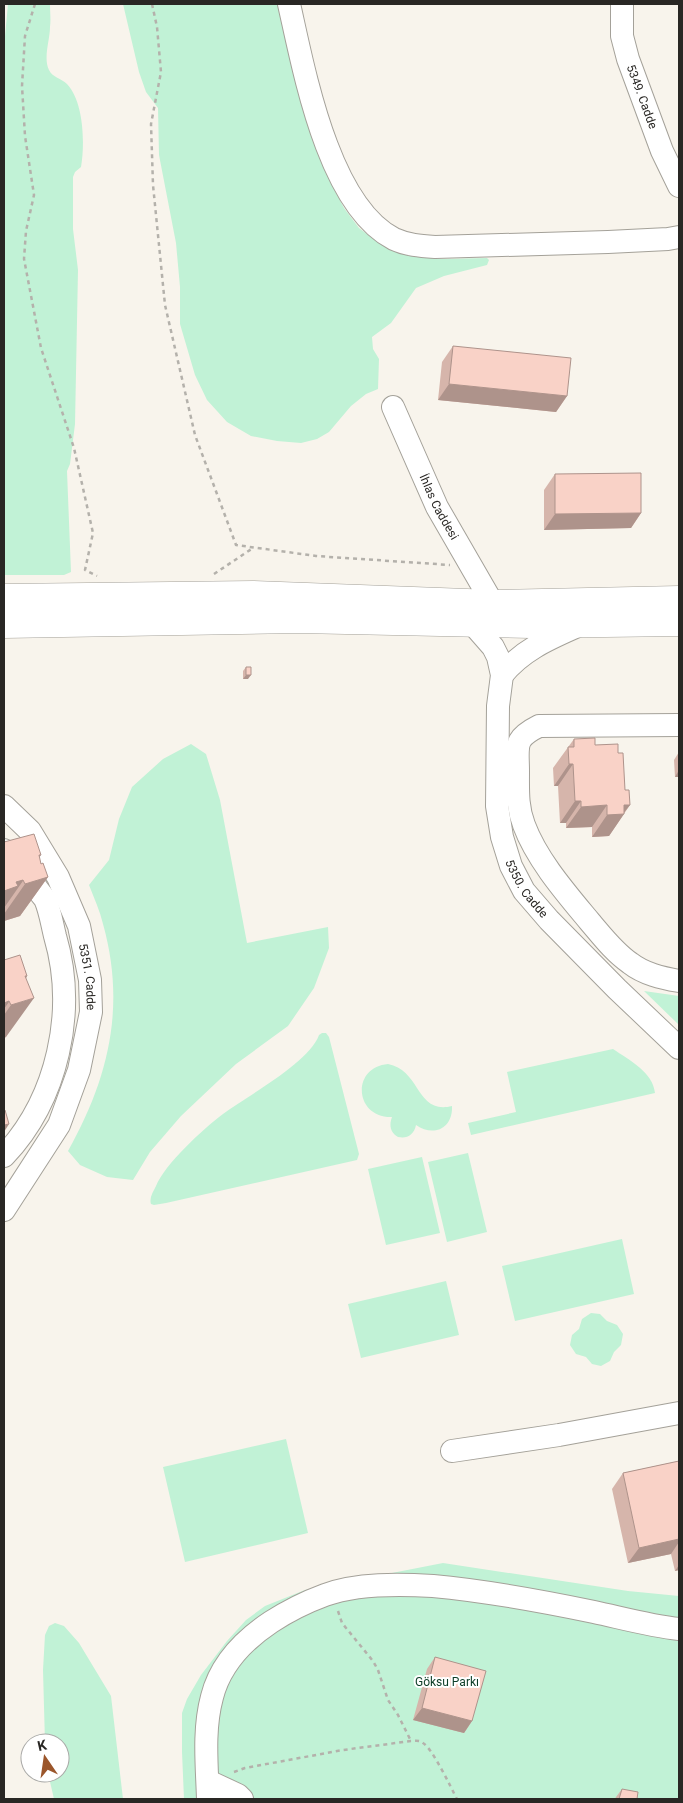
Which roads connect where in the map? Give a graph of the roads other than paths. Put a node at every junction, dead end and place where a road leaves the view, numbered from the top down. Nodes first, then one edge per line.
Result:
1 (289, 4) edge
2 (622, 4) edge
3 (679, 186) edge
4 (679, 237) edge
5 (393, 407) dead end
6 (4, 598) edge
7 (679, 600) edge
8 (493, 604) junction
9 (465, 616) junction
10 (679, 622) edge
11 (4, 624) edge
12 (583, 624) junction
13 (502, 675) junction
14 (679, 726) edge
15 (4, 806) edge
16 (4, 850) edge
17 (679, 981) edge
18 (679, 1048) edge
19 (4, 1156) edge
20 (4, 1210) edge
21 (679, 1412) edge
22 (452, 1451) dead end
23 (679, 1629) edge
24 (220, 1792) edge

1 - 4 street
2 - 3 street, 5349. Cadde
5 - 8 street, İhlas Caddesi
6 - 9 main road
7 - 8 main road
8 - 9 main road
9 - 11 main road
9 - 12 main road
9 - 13 street, 5350. Cadde
10 - 12 main road
12 - 13 street
13 - 18 street, 5350. Cadde
14 - 17 street
15 - 20 street, 5351. Cadde
16 - 19 street
21 - 22 street
23 - 24 street

